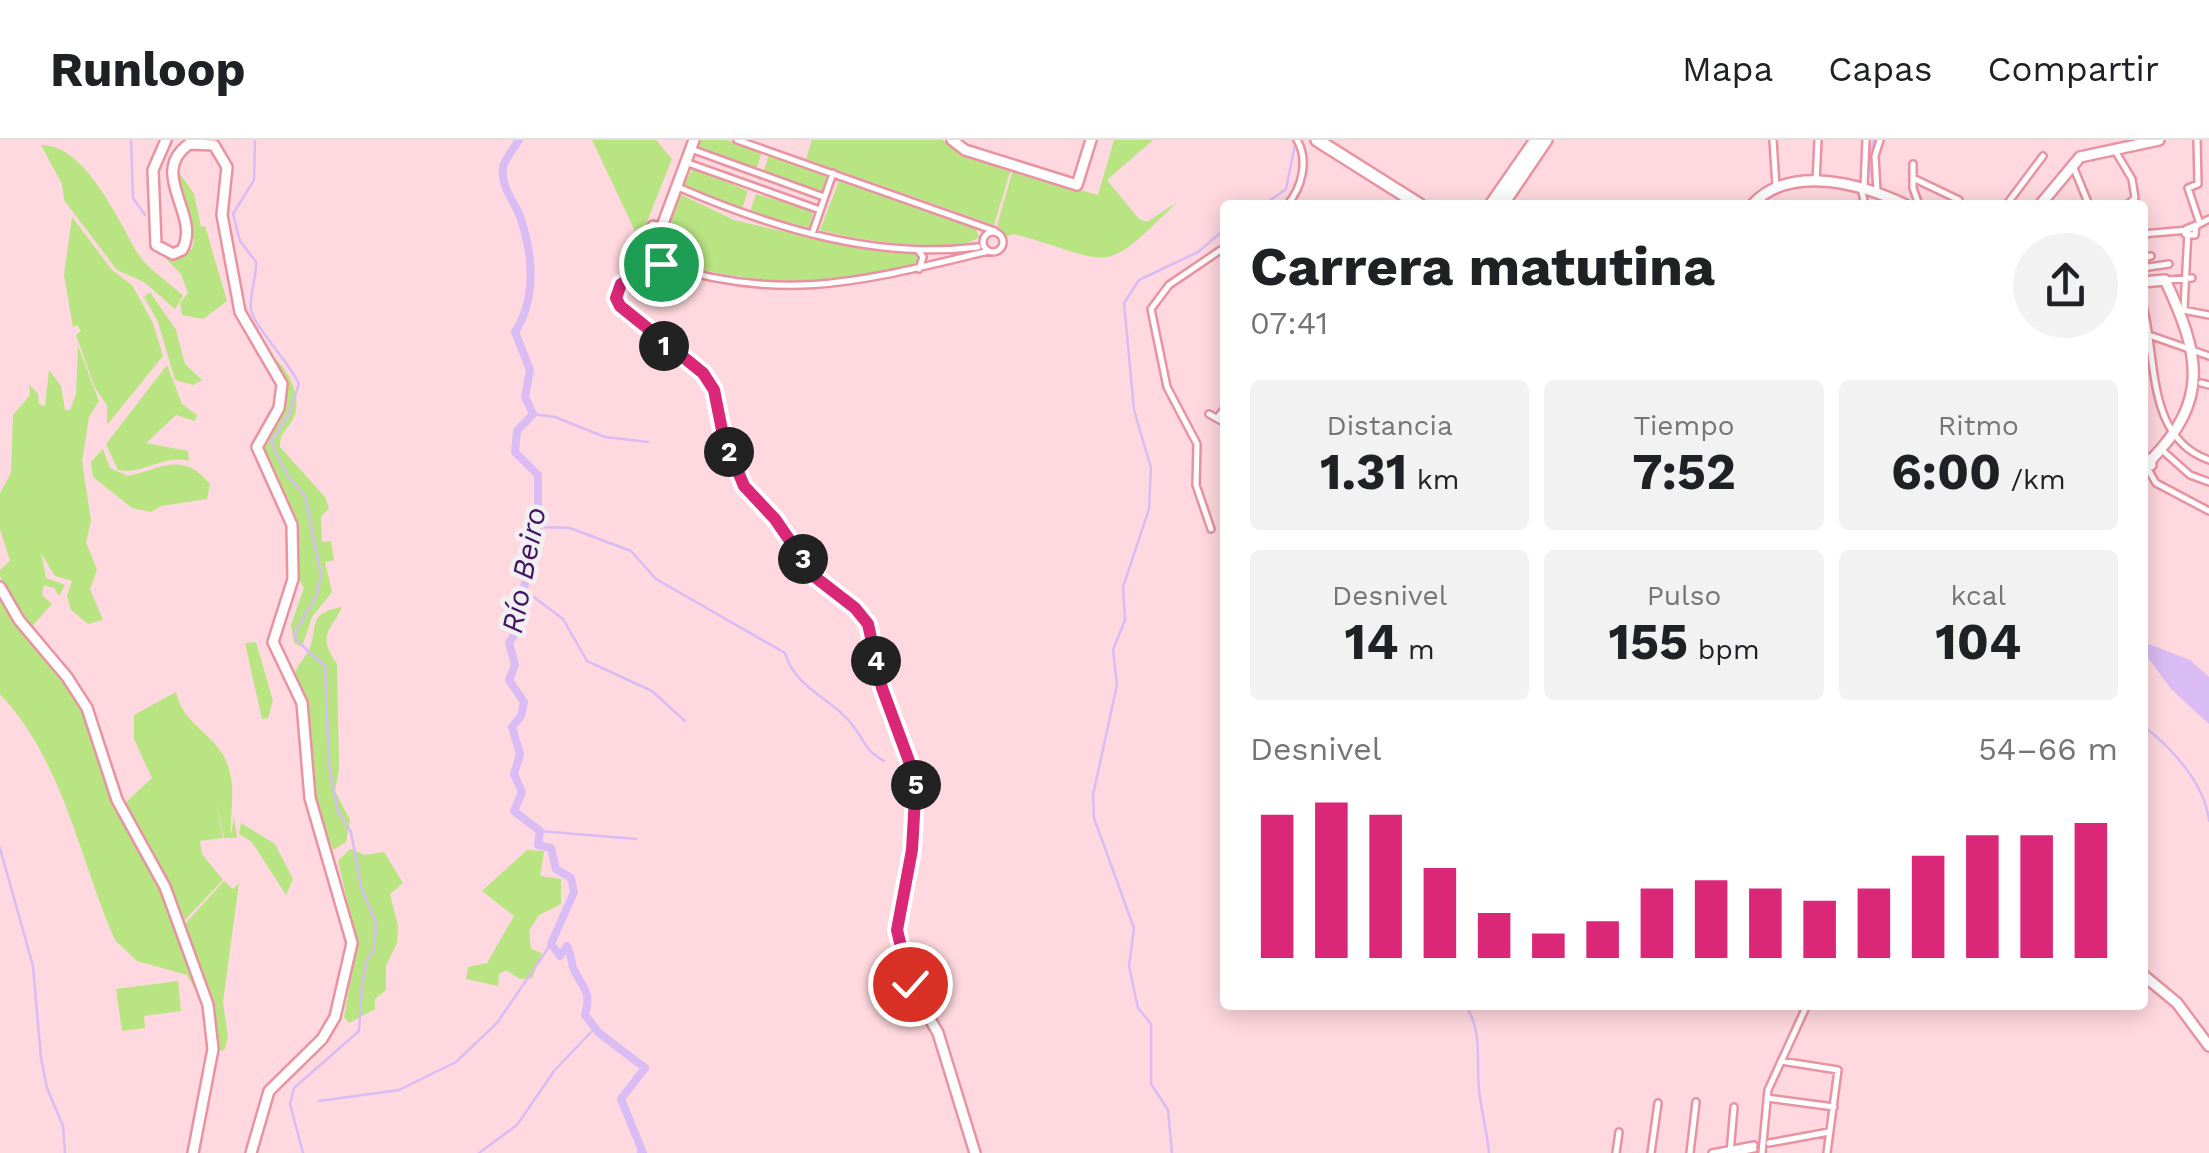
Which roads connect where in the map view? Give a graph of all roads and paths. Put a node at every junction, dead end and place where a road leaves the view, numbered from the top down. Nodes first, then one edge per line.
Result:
1 (166, 140) edge
2 (737, 140) edge
3 (1091, 140) edge
4 (1317, 140) edge
5 (1536, 140) edge
6 (1546, 140) edge
7 (1773, 140) edge
8 (1818, 140) edge
9 (1866, 140) edge
10 (1880, 140) edge
11 (2160, 140) edge
12 (2197, 140) edge
13 (953, 141) edge
14 (690, 143) edge
15 (1299, 143) edge
16 (2114, 149) junction
17 (2043, 156) dead end
18 (685, 162) junction
19 (2072, 163) junction
20 (1914, 164) dead end
21 (833, 174) junction
22 (1913, 178) junction
23 (1816, 183) junction
24 (675, 186) junction
25 (1776, 186) junction
26 (1862, 186) junction
27 (2051, 190) junction
28 (1877, 192) junction
29 (824, 197) junction
30 (1290, 200) edge
31 (1412, 200) edge
32 (1494, 200) edge
33 (1505, 200) edge
34 (1758, 200) edge
35 (1863, 200) edge
36 (1895, 200) edge
37 (1918, 200) edge
38 (1959, 200) dead end
39 (2009, 200) edge
40 (2044, 200) edge
41 (2054, 200) edge
42 (2086, 200) edge
43 (2133, 200) edge
44 (820, 210) junction
45 (2209, 219) edge
46 (975, 223) junction
47 (2197, 223) junction
48 (995, 232) junction
49 (2187, 232) junction
50 (812, 234) junction
51 (2148, 234) edge
52 (982, 243) junction
53 (650, 244) junction
54 (915, 248) junction
55 (1220, 250) edge
56 (989, 251) junction
57 (966, 255) junction
58 (2151, 256) dead end
59 (2148, 257) edge
60 (635, 262) junction
61 (658, 263) junction
62 (2169, 264) dead end
63 (2148, 267) edge
64 (646, 269) junction
65 (919, 269) junction
66 (628, 279) junction
67 (2188, 279) junction
68 (2165, 280) junction
69 (2148, 281) edge
70 (2182, 310) junction
71 (2209, 315) edge
72 (2148, 330) edge
73 (2196, 352) junction
74 (2209, 356) edge
75 (2205, 384) edge
76 (1210, 414) dead end
77 (1220, 414) edge
78 (1217, 418) junction
79 (1220, 420) edge
80 (2176, 434) junction
81 (2163, 450) junction
82 (2209, 460) edge
83 (2148, 461) edge
84 (2148, 466) edge
85 (2209, 482) edge
86 (2209, 511) edge
87 (1211, 528) dead end
88 (0, 587) edge
89 (2148, 979) edge
90 (1805, 1010) edge
91 (2209, 1046) edge
92 (1780, 1060) junction
93 (1766, 1098) junction
94 (1696, 1102) dead end
95 (1658, 1103) dead end
96 (1734, 1107) dead end
97 (1834, 1107) junction
98 (1619, 1132) dead end
99 (1829, 1134) junction
100 (1762, 1138) junction
101 (1769, 1145) junction
102 (1759, 1151) edge
103 (1731, 1152) edge
104 (193, 1153) edge
105 (251, 1153) edge
106 (975, 1153) edge
107 (1616, 1153) edge
108 (1651, 1153) edge
109 (1690, 1153) edge
110 (1712, 1153) edge
111 (1827, 1153) edge

1 - 105 main road
2 - 21 street
3 - 13 main road
4 - 31 main road
5 - 32 main road
6 - 33 main road
7 - 25 street
8 - 23 street
9 - 26 street
10 - 28 street
11 - 16 main road
12 - 47 street
14 - 18 main road
14 - 29 street
14 - 53 main road
15 - 30 street
16 - 19 main road
16 - 43 street
17 - 39 street
18 - 24 main road
18 - 44 street
19 - 27 main road
19 - 42 street
20 - 22 street
21 - 29 street
21 - 46 street
22 - 37 street
22 - 38 street
23 - 25 main road
23 - 26 main road
24 - 50 street
24 - 53 main road
25 - 34 main road
26 - 28 main road
26 - 35 street
27 - 40 main road
27 - 41 main road
28 - 36 main road
29 - 44 street
44 - 50 street
45 - 47 street
46 - 48 street
46 - 52 street
47 - 49 street
48 - 52 street
48 - 56 street
49 - 51 street
49 - 67 street
50 - 54 street
52 - 54 street
52 - 56 street
52 - 57 street
53 - 60 main road
53 - 61 main road
54 - 65 street
55 - 87 street
56 - 57 street
57 - 65 street
58 - 59 street
60 - 64 main road
60 - 66 main road
61 - 64 main road
61 - 65 street
62 - 63 street
64 - 66 main road
66 - 106 main road
67 - 68 street
67 - 70 street
68 - 69 main road
68 - 70 main road
70 - 71 street
70 - 73 main road
72 - 73 street
72 - 80 street
73 - 74 street
73 - 75 main road
75 - 80 main road
76 - 78 street
77 - 78 street
78 - 79 street
80 - 81 main road
80 - 82 street
81 - 83 main road
81 - 85 street
84 - 86 street
88 - 104 main road
89 - 91 main road
90 - 92 street
92 - 93 street
92 - 97 street
93 - 97 street
93 - 100 street
94 - 109 street
95 - 108 street
96 - 103 street
97 - 99 street
98 - 107 street
99 - 101 street
99 - 111 street
100 - 101 street
100 - 102 street
100 - 102 street
101 - 102 street
102 - 103 street
103 - 110 street

